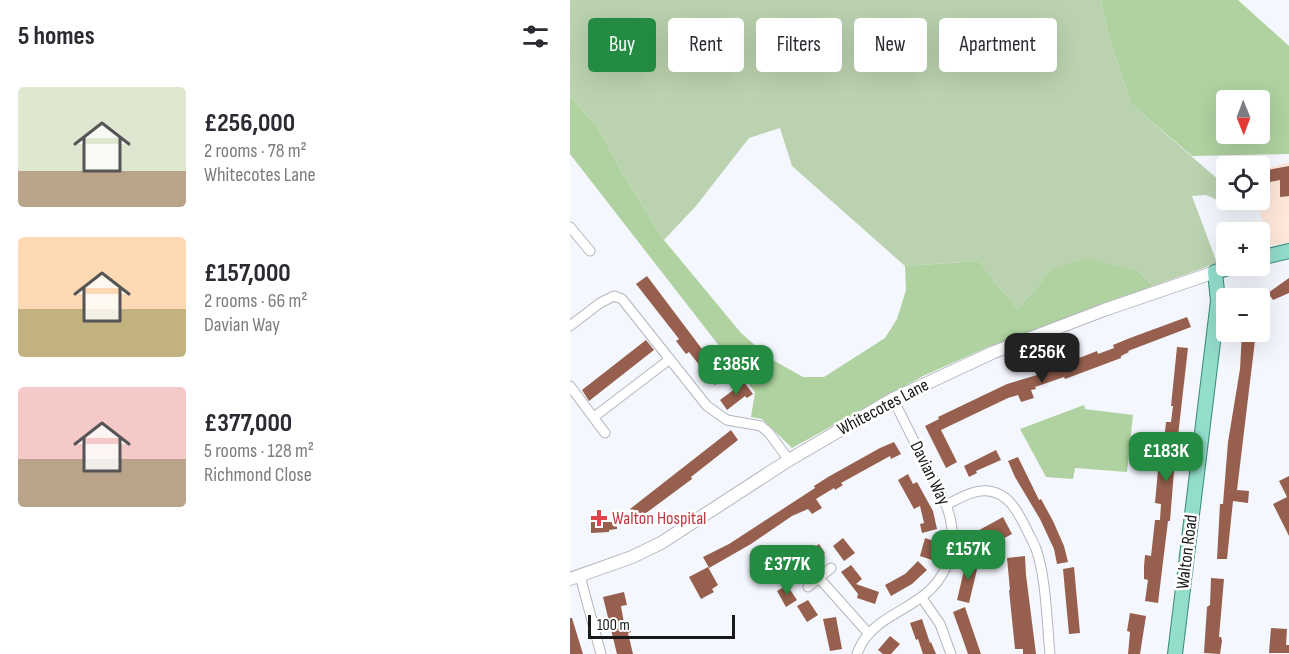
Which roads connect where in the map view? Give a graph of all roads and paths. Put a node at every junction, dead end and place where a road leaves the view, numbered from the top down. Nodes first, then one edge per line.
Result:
1 (570, 227) edge
2 (590, 251) dead end
3 (1289, 251) edge
4 (1270, 256) edge
5 (1215, 272) joint
6 (570, 326) edge
7 (670, 359) junction
8 (570, 386) edge
9 (893, 399) junction
10 (594, 417) junction
11 (605, 433) dead end
12 (789, 460) junction
13 (946, 505) junction
14 (831, 568) dead end
15 (575, 578) edge
16 (819, 578) junction
17 (808, 587) dead end
18 (922, 598) junction
19 (869, 634) junction
20 (601, 654) edge
21 (857, 654) edge
22 (951, 654) edge
23 (1050, 654) edge
24 (1175, 654) edge

1 - 2 street
3 - 4 main road
5 - 9 street, Whitecotes Lane
5 - 24 main road, Walton Road
6 - 7 street
7 - 10 street
7 - 12 street
8 - 10 street
9 - 12 street, Whitecotes Lane
9 - 13 street, Davian Way
10 - 11 street
12 - 15 street, Whitecotes Lane
13 - 18 street, Davian Way
13 - 23 street
14 - 16 street
15 - 20 street
16 - 17 street
16 - 19 street
18 - 19 street, Davian Way
18 - 22 street
19 - 21 street, Davian Way

